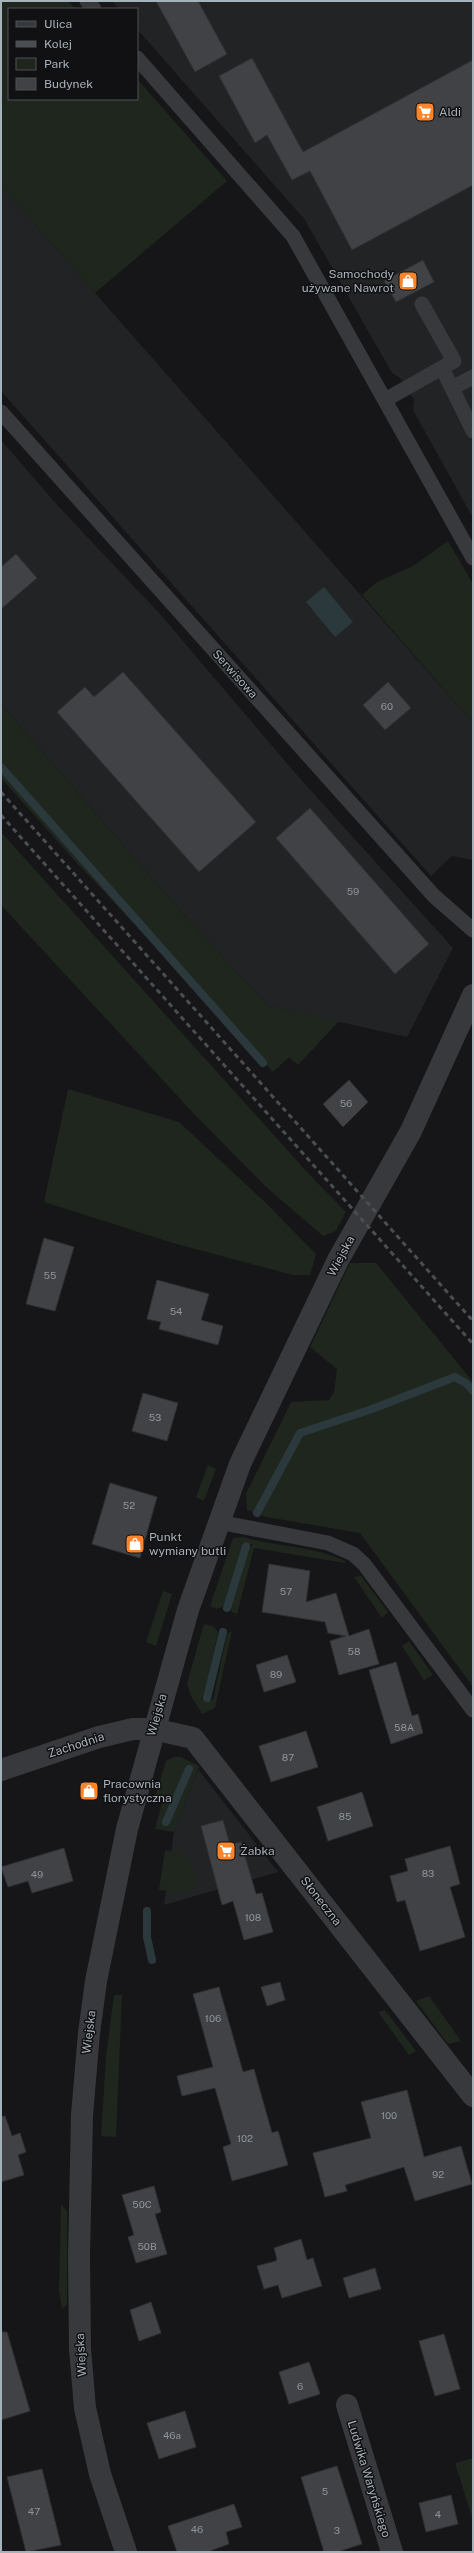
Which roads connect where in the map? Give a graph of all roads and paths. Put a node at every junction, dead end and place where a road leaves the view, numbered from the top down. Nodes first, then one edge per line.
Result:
1 (138, 59) edge
2 (422, 304) dead end
3 (442, 368) junction
4 (473, 377) edge
5 (452, 388) junction
6 (384, 400) junction
7 (1, 412) edge
8 (473, 430) edge
9 (473, 558) edge
10 (473, 930) edge
11 (473, 995) edge
12 (218, 1522) junction
13 (473, 1710) edge
14 (153, 1729) junction
15 (1, 1770) edge
16 (473, 2096) edge
17 (347, 2405) dead end
18 (126, 2552) edge
19 (392, 2552) edge

1 - 6 lane
2 - 3 lane
3 - 5 lane
3 - 6 lane
4 - 5 lane
5 - 8 lane
6 - 9 lane
7 - 10 lane, Serwisowa
11 - 12 street, Wiejska
12 - 13 lane
12 - 14 street, Wiejska
14 - 15 street, Zachodnia
14 - 16 street, Słoneczna
14 - 18 street, Wiejska
17 - 19 street, Ludwika Waryńskiego

